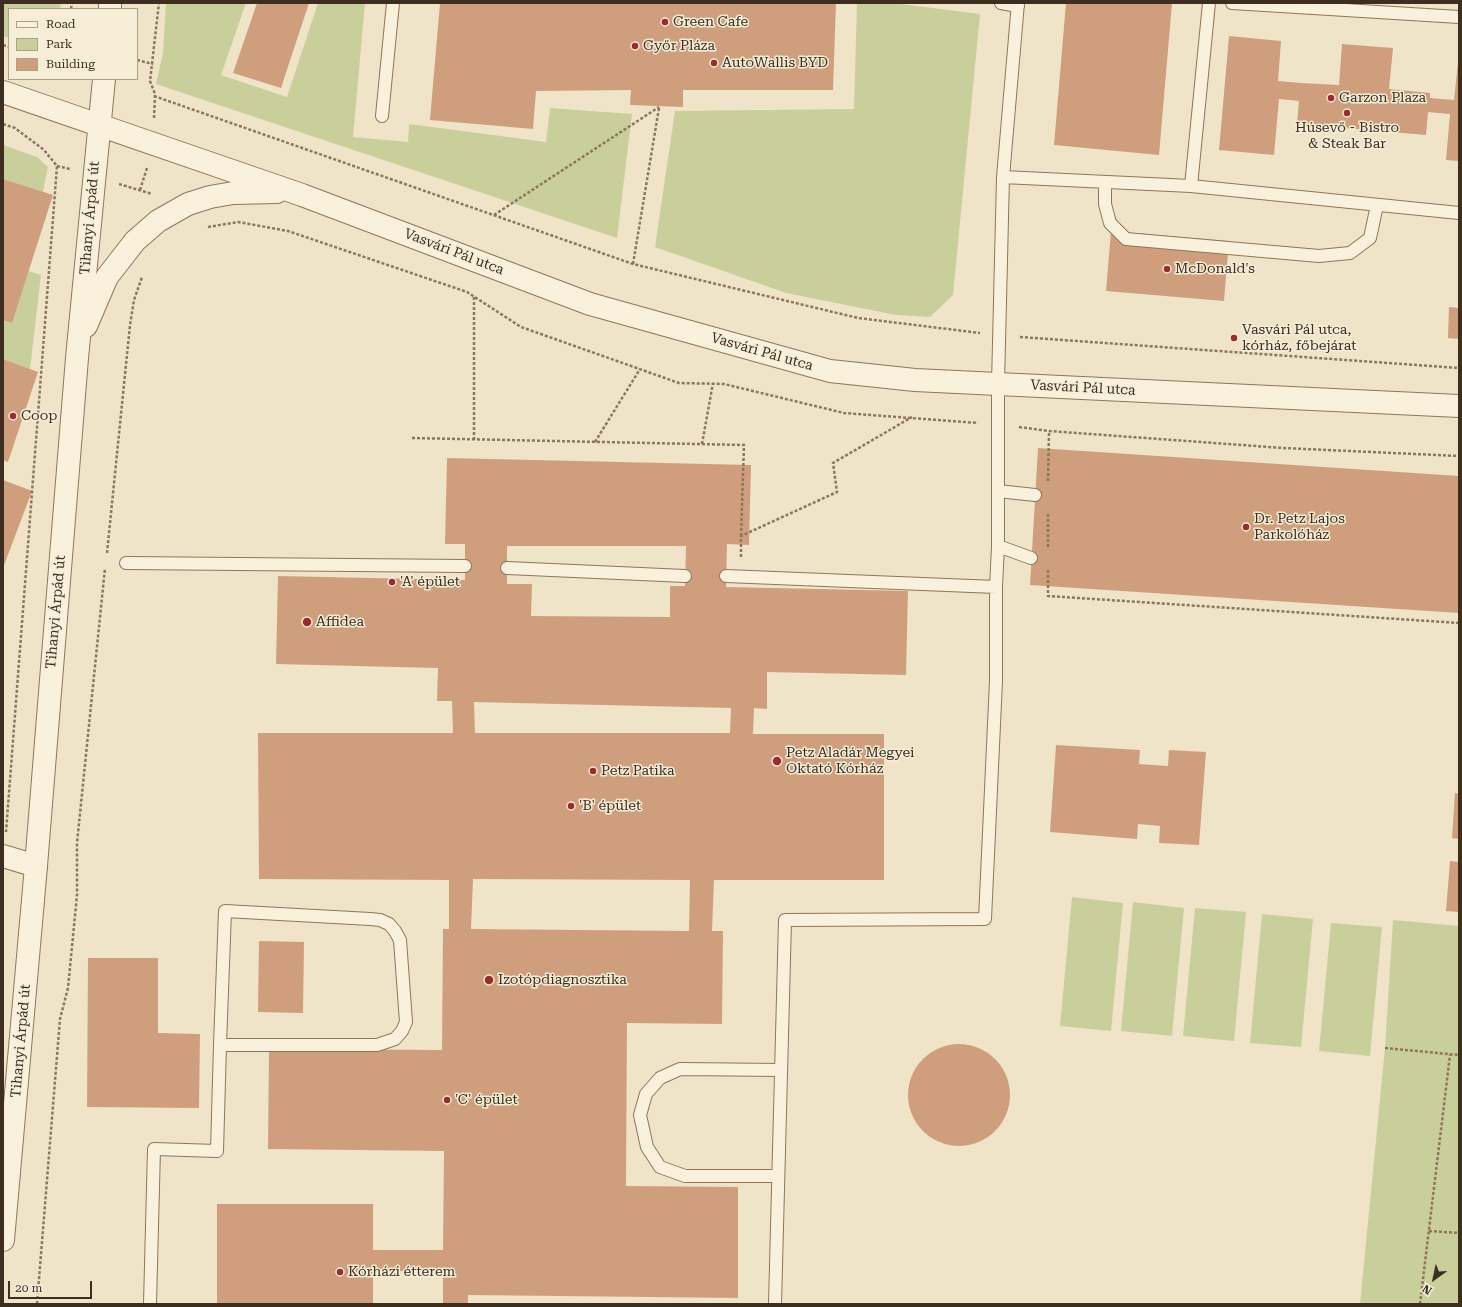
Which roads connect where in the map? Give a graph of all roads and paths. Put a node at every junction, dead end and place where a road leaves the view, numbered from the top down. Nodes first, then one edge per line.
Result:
1 (159, 3) edge
2 (393, 3) edge
3 (1001, 3) edge
4 (1209, 3) edge
5 (1232, 3) edge
6 (1018, 5) edge
7 (1459, 17) edge
8 (138, 60) edge
9 (153, 64) junction
10 (104, 80) edge
11 (3, 92) edge
12 (382, 116) dead end
13 (3, 124) edge
14 (99, 126) junction
15 (145, 174) dead end
16 (1003, 177) junction
17 (112, 182) dead end
18 (1106, 183) junction
19 (1191, 186) junction
20 (140, 190) junction
21 (302, 195) junction
22 (159, 196) dead end
23 (1377, 205) junction
24 (1459, 214) edge
25 (493, 215) junction
26 (202, 228) dead end
27 (633, 264) junction
28 (143, 274) dead end
29 (474, 297) junction
30 (998, 336) junction
31 (77, 358) junction
32 (1459, 368) edge
33 (640, 369) junction
34 (713, 383) junction
35 (998, 384) junction
36 (1459, 406) edge
37 (913, 417) junction
38 (998, 424) junction
39 (1049, 431) junction
40 (412, 438) dead end
41 (474, 440) junction
42 (595, 442) junction
43 (702, 444) junction
44 (1459, 456) edge
45 (1048, 486) dead end
46 (998, 492) junction
47 (1035, 495) dead end
48 (1048, 510) dead end
49 (741, 536) junction
50 (998, 546) junction
51 (1048, 549) dead end
52 (106, 556) dead end
53 (1031, 558) dead end
54 (106, 564) dead end
55 (126, 564) dead end
56 (1048, 564) dead end
57 (465, 566) dead end
58 (507, 568) dead end
59 (685, 576) dead end
60 (726, 576) dead end
61 (740, 577) junction
62 (996, 587) junction
63 (1459, 623) edge
64 (3, 856) edge
65 (36, 866) junction
66 (220, 1045) junction
67 (1385, 1048) dead end
68 (1450, 1055) junction
69 (1459, 1055) edge
70 (781, 1070) junction
71 (778, 1176) junction
72 (1429, 1231) junction
73 (1459, 1233) edge
74 (3, 1240) edge
75 (37, 1304) edge
76 (150, 1304) edge
77 (775, 1304) edge
78 (1420, 1304) edge

1 - 9 path
2 - 12 lane
3 - 6 lane
4 - 19 lane
5 - 7 lane
6 - 16 lane
8 - 9 path
9 - 25 path
10 - 14 street, Tihanyi Árpád út
11 - 14 street, Vasvári Pál utca
13 - 64 path
14 - 21 street, Vasvári Pál utca
14 - 31 street, Tihanyi Árpád út
15 - 20 path
16 - 18 lane
16 - 30 lane
17 - 20 path
18 - 19 lane
18 - 23 lane
19 - 23 lane
20 - 22 path
21 - 31 street, Tihanyi Árpád út
21 - 35 street, Vasvári Pál utca
23 - 24 lane
25 - 27 path
25 - 27 path
26 - 29 path
27 - 30 path
28 - 52 path
29 - 33 path
29 - 41 path
30 - 32 path
30 - 35 lane
31 - 65 street, Tihanyi Árpád út
33 - 34 path
33 - 42 path
34 - 37 path
34 - 43 path
35 - 36 street, Vasvári Pál utca
35 - 38 lane
37 - 38 path
37 - 49 path
38 - 39 path
38 - 46 lane
39 - 44 path
39 - 45 path
40 - 41 path
41 - 42 path
42 - 43 path
43 - 49 path
46 - 47 lane
46 - 50 lane
48 - 51 path
49 - 61 path
50 - 53 lane
50 - 62 lane
54 - 75 path
55 - 57 lane
56 - 63 path
58 - 59 lane
60 - 61 lane
61 - 62 lane
62 - 70 lane
64 - 65 street
65 - 74 street, Tihanyi Árpád út
66 - 66 lane
66 - 76 lane
67 - 68 path
68 - 69 path
68 - 72 path
70 - 71 lane
70 - 71 lane
71 - 77 lane
72 - 73 path
72 - 78 path

